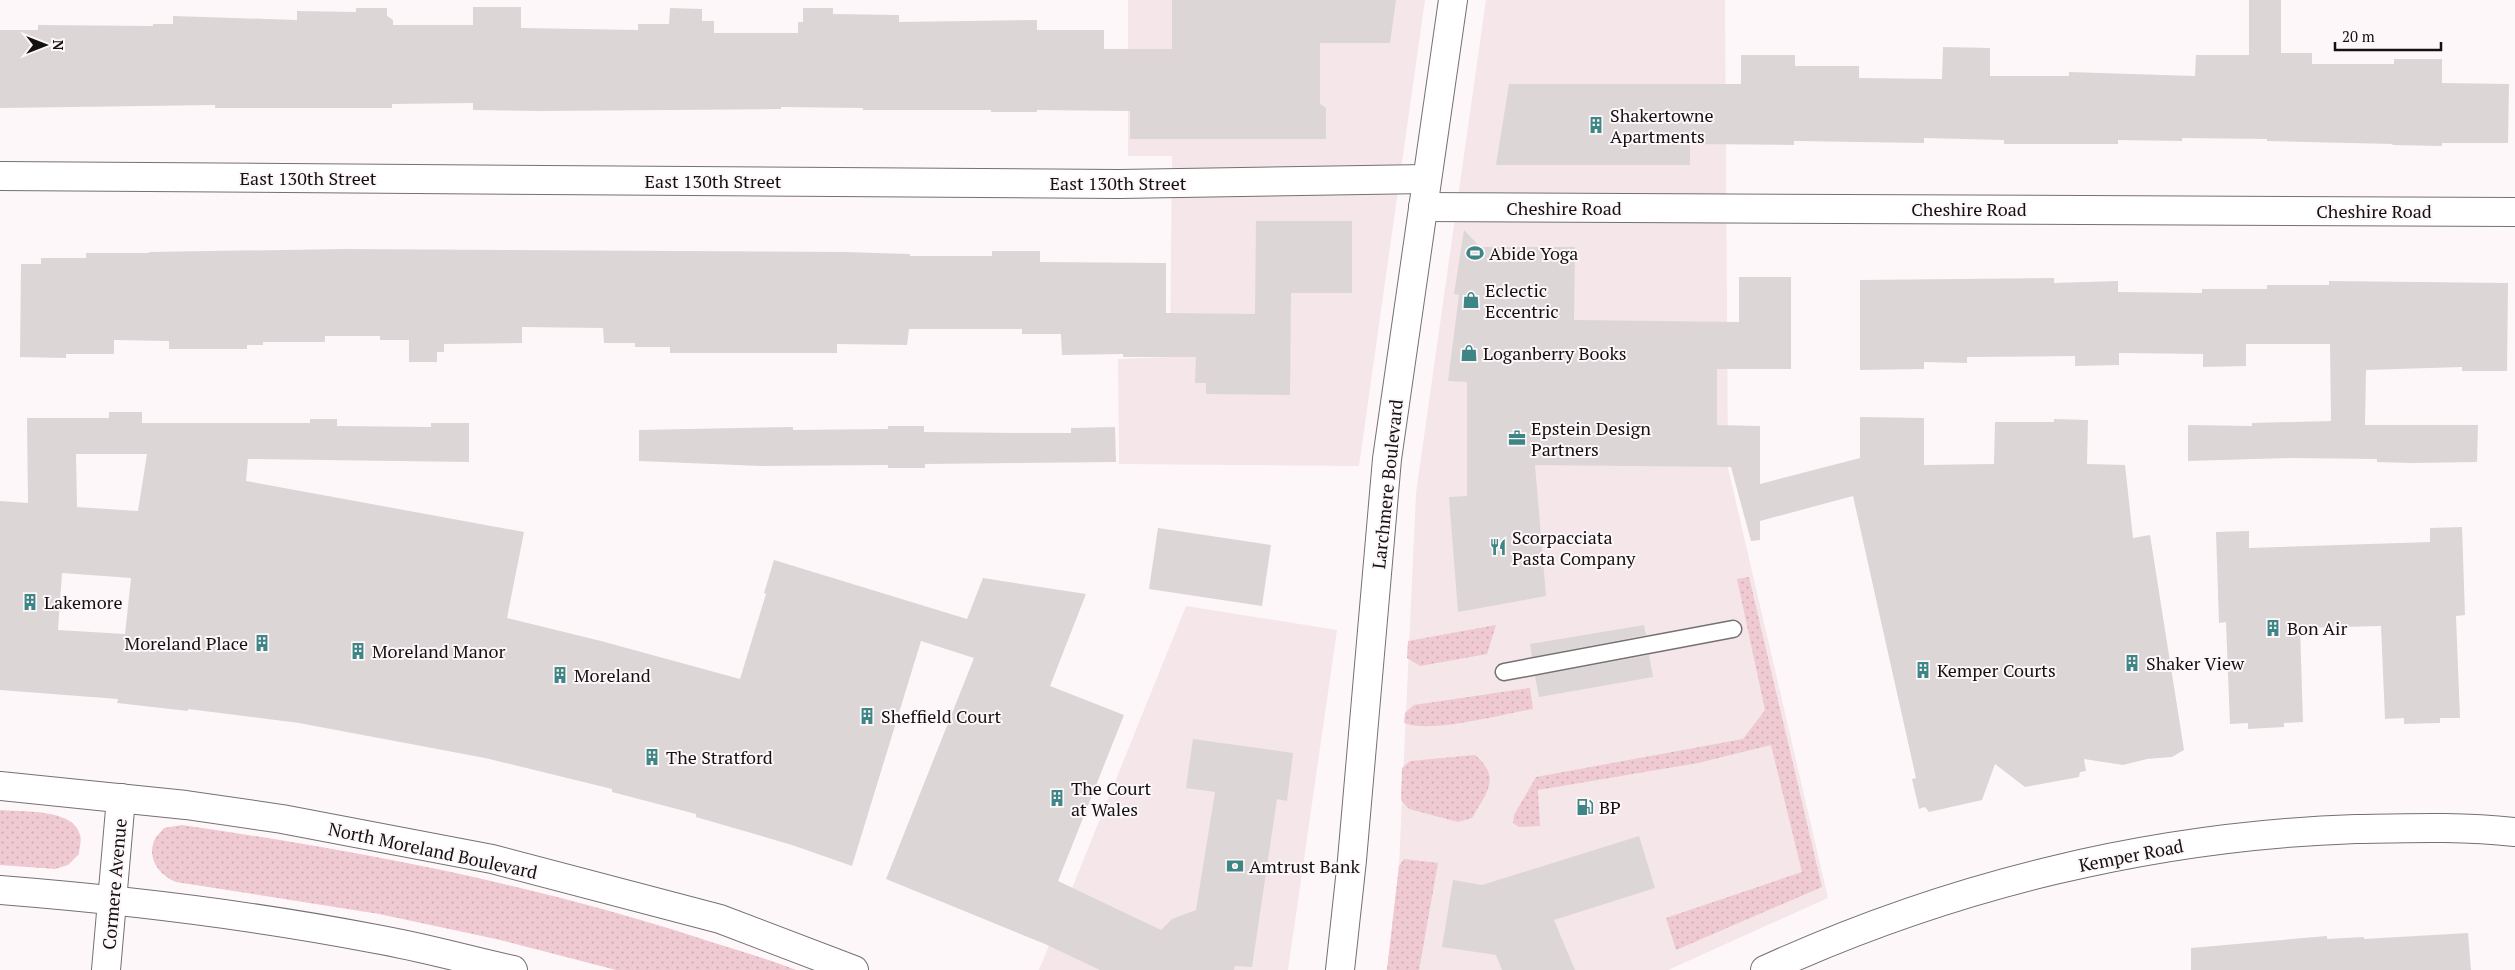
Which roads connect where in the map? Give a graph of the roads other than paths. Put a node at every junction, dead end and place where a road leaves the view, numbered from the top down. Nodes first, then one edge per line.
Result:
1 (1453, 0) edge
2 (0, 176) edge
3 (1426, 179) junction
4 (1423, 207) junction
5 (2515, 212) edge
6 (1733, 629) dead end
7 (1504, 672) dead end
8 (0, 786) edge
9 (121, 798) junction
10 (2515, 832) edge
11 (0, 890) edge
12 (112, 898) junction
13 (106, 970) edge
14 (513, 970) edge
15 (854, 970) edge
16 (1340, 970) edge
17 (1765, 970) edge

1 - 3 street, Larchmere Boulevard
2 - 3 street, East 130th Street
3 - 4 street, Larchmere Boulevard
4 - 5 street, Cheshire Road
4 - 16 street, Larchmere Boulevard
6 - 7 lane
8 - 9 street, North Moreland Boulevard
9 - 12 street, Cormere Avenue
9 - 15 street, North Moreland Boulevard
10 - 17 street, Kemper Road
11 - 12 street
12 - 13 street, Cormere Avenue
12 - 14 street

